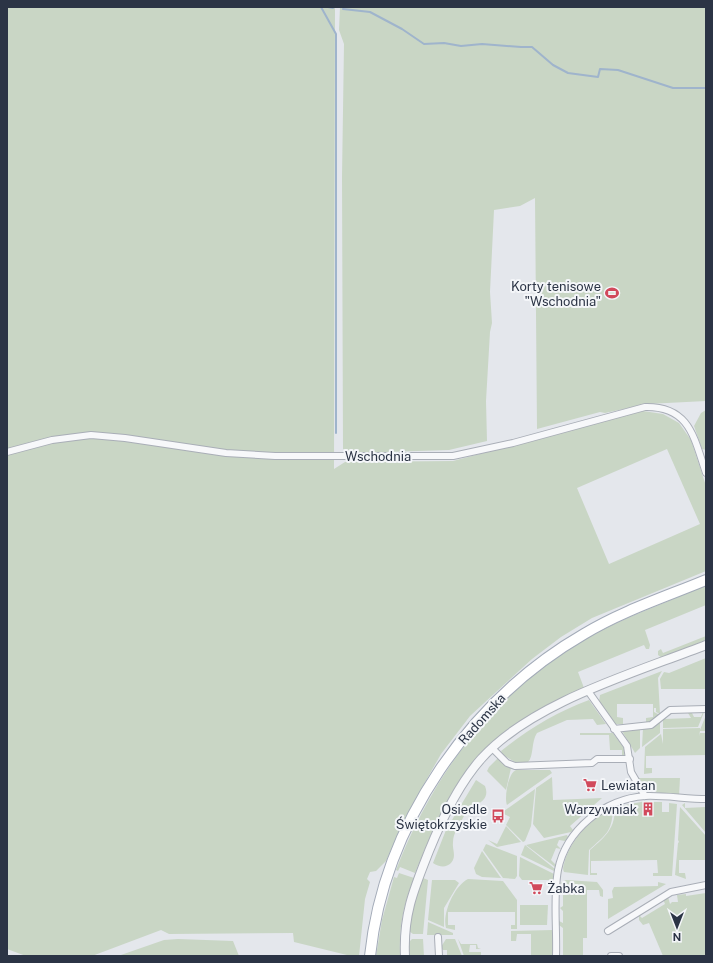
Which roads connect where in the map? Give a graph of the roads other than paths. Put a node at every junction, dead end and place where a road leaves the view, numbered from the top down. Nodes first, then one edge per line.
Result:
1 (7, 452) edge
2 (706, 473) edge
3 (706, 580) edge
4 (706, 646) edge
5 (588, 691) junction
6 (706, 709) edge
7 (614, 728) junction
8 (492, 748) junction
9 (630, 759) junction
10 (645, 796) junction
11 (706, 799) edge
12 (706, 885) edge
13 (608, 931) dead end
14 (438, 937) dead end
15 (370, 956) edge
16 (405, 956) edge
17 (439, 956) edge
18 (556, 956) edge
19 (611, 956) edge
20 (618, 956) edge

1 - 2 street, Wschodnia
3 - 15 main road, Radomska
4 - 5 street
5 - 7 street
5 - 8 street
6 - 7 street
7 - 9 street
8 - 9 street
8 - 16 street
9 - 10 street
10 - 11 street
10 - 18 street
12 - 13 street
14 - 17 street
19 - 20 street

